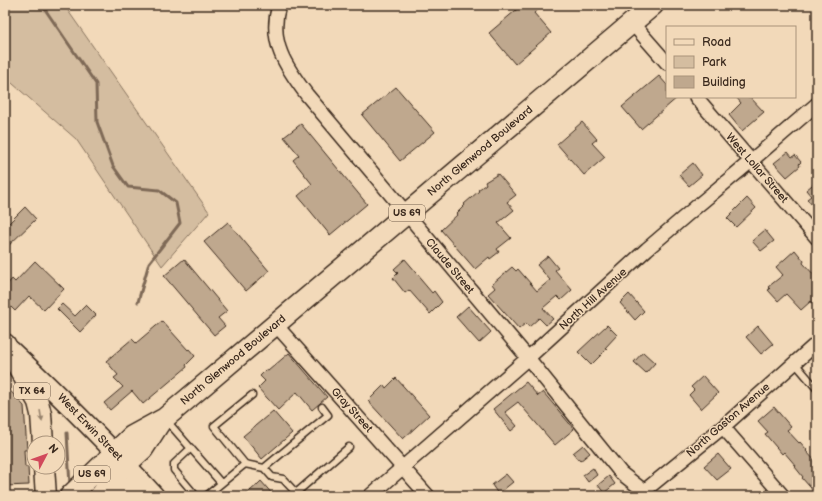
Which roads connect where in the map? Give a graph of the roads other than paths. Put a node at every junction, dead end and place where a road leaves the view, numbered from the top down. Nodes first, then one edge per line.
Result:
1 (279, 5) edge
2 (653, 5) edge
3 (632, 22) junction
4 (666, 62) edge
5 (697, 98) edge
6 (817, 104) edge
7 (751, 161) junction
8 (406, 214) junction
9 (817, 238) edge
10 (275, 324) junction
11 (817, 343) edge
12 (5, 344) edge
13 (528, 358) junction
14 (794, 362) junction
15 (817, 389) edge
16 (252, 395) dead end
17 (322, 407) dead end
18 (163, 420) junction
19 (723, 427) junction
20 (42, 435) edge
21 (349, 447) dead end
22 (191, 448) junction
23 (121, 458) junction
24 (245, 464) junction
25 (403, 467) junction
26 (264, 468) junction
27 (45, 475) edge
28 (221, 483) junction
29 (297, 494) edge
30 (641, 494) edge
31 (46, 496) edge
32 (70, 496) edge
33 (100, 496) edge
34 (150, 496) edge
35 (154, 496) edge
36 (196, 496) edge
37 (206, 496) edge
38 (370, 496) edge
39 (428, 496) edge
40 (783, 496) edge

1 - 8 street, Claude Street
2 - 3 main road, North Glenwood Boulevard / US 69
3 - 4 street
3 - 8 main road, North Glenwood Boulevard / US 69
5 - 7 street, West Lollar Street
6 - 7 street, North Hill Avenue
7 - 9 street, West Lollar Street
7 - 13 street, North Hill Avenue
8 - 10 main road, North Glenwood Boulevard / US 69
8 - 13 street, Claude Street
10 - 18 main road, North Glenwood Boulevard / US 69
10 - 25 street, Gray Street
11 - 14 street, North Gaston Avenue
12 -> 20 main road, TX 64
12 - 23 main road, West Erwin Street / TX 64
13 - 25 street, North Hill Avenue
13 - 30 street, Claude Street
14 - 15 lane
14 - 19 street, North Gaston Avenue
16 - 24 lane
17 - 26 lane
18 - 22 lane
18 - 23 main road, North Glenwood Boulevard / US 69
19 - 30 street, North Gaston Avenue
19 - 40 street
21 - 29 lane
22 - 28 lane
22 - 36 lane
23 - 32 main road, US 69
23 - 33 main road, US 69
23 - 35 main road, West Erwin Street
24 - 26 lane
24 - 28 lane
25 - 38 street, North Hill Avenue
25 - 39 street, Gray Street
26 - 29 lane
27 - 31 main road
28 - 37 lane
33 - 34 main road

